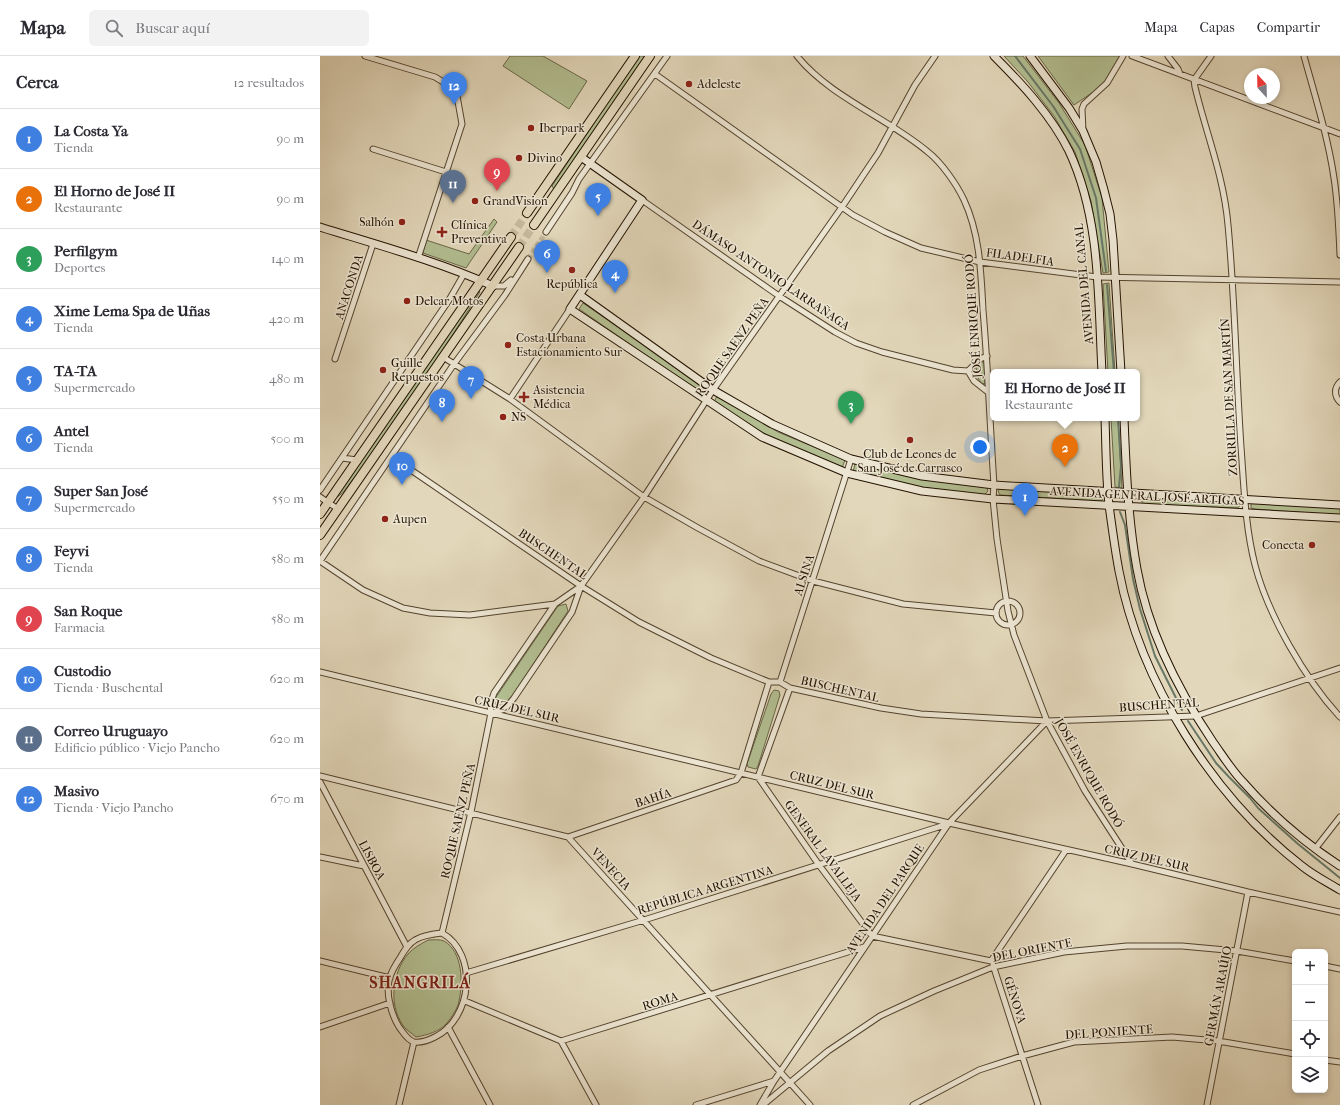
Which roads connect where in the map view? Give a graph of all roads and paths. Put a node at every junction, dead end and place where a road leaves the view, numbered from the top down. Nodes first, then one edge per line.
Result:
1 (365, 56) edge
2 (635, 56) edge
3 (650, 56) edge
4 (667, 56) edge
5 (797, 56) edge
6 (934, 56) edge
7 (994, 56) edge
8 (1030, 56) edge
9 (1123, 56) edge
10 (1132, 56) edge
11 (1168, 56) edge
12 (1211, 56) edge
13 (1304, 56) edge
14 (655, 74) junction
15 (1180, 74) junction
16 (1194, 80) junction
17 (892, 127) junction
18 (1323, 128) junction
19 (1083, 131) junction
20 (1340, 134) edge
21 (373, 149) dead end
22 (581, 157) junction
23 (591, 164) junction
24 (446, 172) junction
25 (642, 200) junction
26 (842, 207) junction
27 (527, 213) tunnel mouth
28 (534, 225) tunnel mouth
29 (320, 227) edge
30 (546, 232) tunnel mouth
31 (511, 237) tunnel mouth
32 (373, 244) junction
33 (519, 247) tunnel mouth
34 (1340, 255) edge
35 (418, 258) junction
36 (528, 259) tunnel mouth
37 (980, 262) junction
38 (520, 271) junction
39 (464, 274) junction
40 (1097, 277) junction
41 (1115, 278) junction
42 (480, 280) junction
43 (1232, 280) junction
44 (1340, 282) edge
45 (493, 286) junction
46 (580, 295) junction
47 (780, 296) junction
48 (570, 309) junction
49 (987, 356) junction
50 (443, 357) junction
51 (335, 359) dead end
52 (454, 364) junction
53 (1102, 369) edge
54 (1121, 369) edge
55 (968, 371) junction
56 (1340, 382) edge
57 (713, 390) junction
58 (988, 392) junction
59 (510, 399) junction
60 (706, 400) junction
61 (1340, 402) edge
62 (1105, 421) edge
63 (1124, 421) edge
64 (392, 457) junction
65 (342, 458) junction
66 (851, 459) junction
67 (357, 460) junction
68 (848, 473) junction
69 (994, 485) junction
70 (320, 490) edge
71 (1109, 492) junction
72 (1128, 493) junction
73 (320, 497) edge
74 (644, 497) junction
75 (993, 499) junction
76 (1244, 499) junction
77 (328, 502) junction
78 (1340, 505) edge
79 (1109, 506) junction
80 (1129, 506) junction
81 (338, 509) junction
82 (1245, 512) junction
83 (320, 514) edge
84 (1340, 518) edge
85 (320, 535) edge
86 (320, 561) edge
87 (813, 581) junction
88 (581, 586) junction
89 (1007, 601) junction
90 (555, 604) junction
91 (996, 613) junction
92 (1011, 624) junction
93 (1340, 668) edge
94 (320, 672) edge
95 (1310, 678) junction
96 (769, 682) junction
97 (780, 682) junction
98 (790, 688) junction
99 (491, 713) junction
100 (1173, 716) junction
101 (1196, 716) junction
102 (1340, 717) edge
103 (1047, 721) junction
104 (741, 773) junction
105 (320, 776) edge
106 (758, 777) junction
107 (320, 782) edge
108 (471, 812) junction
109 (1340, 817) edge
110 (949, 823) junction
111 (568, 837) junction
112 (1315, 849) junction
113 (1066, 850) junction
114 (320, 857) edge
115 (1132, 864) junction
116 (819, 865) junction
117 (364, 866) junction
118 (1340, 866) edge
119 (1340, 890) edge
120 (1248, 892) junction
121 (1340, 912) edge
122 (644, 920) junction
123 (442, 933) junction
124 (872, 936) junction
125 (407, 947) junction
126 (864, 947) junction
127 (1237, 951) junction
128 (1292, 960) edge
129 (320, 961) edge
130 (991, 961) junction
131 (993, 967) junction
132 (1328, 967) edge
133 (1340, 969) edge
134 (466, 973) junction
135 (390, 978) junction
136 (712, 996) junction
137 (464, 1001) junction
138 (390, 1003) junction
139 (320, 1027) edge
140 (448, 1027) junction
141 (561, 1041) junction
142 (1218, 1041) junction
143 (414, 1042) junction
144 (1292, 1053) edge
145 (1022, 1056) junction
146 (1328, 1060) edge
147 (1340, 1062) edge
148 (780, 1072) junction
149 (774, 1081) junction
150 (790, 1082) junction
151 (399, 1105) edge
152 (490, 1105) edge
153 (596, 1105) edge
154 (696, 1105) edge
155 (760, 1105) edge
156 (763, 1105) edge
157 (810, 1105) edge
158 (913, 1105) edge
159 (1038, 1105) edge
160 (1207, 1105) edge

1 - 24 street
2 - 27 main road
3 - 22 main road
4 - 14 street
5 - 17 street, JOSÉ ENRIQUE RODÓ
6 - 17 street, ROQUE SAENZ PEÑA
7 - 40 street, AVENIDA DEL CANAL
8 - 19 street
9 - 19 street
10 - 15 street
11 - 15 street
12 - 16 street
13 - 18 street
14 - 23 street
14 - 26 street, FILADELFIA
15 - 16 street
16 - 18 street
16 - 43 street, ZORRILLA DE SAN MARTÍN
17 - 26 street, ROQUE SAENZ PEÑA
17 - 37 street, JOSÉ ENRIQUE RODÓ
18 - 20 street
18 - 34 street
19 - 41 street
21 - 24 street
22 - 23 street, DÁMASO ANTONIO LARRAÑAGA
22 - 28 main road
23 - 25 street, DÁMASO ANTONIO LARRAÑAGA
23 - 30 street
24 - 35 street
25 - 46 street
25 - 47 street, DÁMASO ANTONIO LARRAÑAGA
26 - 37 street, FILADELFIA
26 - 47 street, ROQUE SAENZ PEÑA
29 - 32 street
31 - 42 main road
32 - 35 street
32 - 51 street, ANACONDA
33 - 45 main road
35 - 39 street
36 - 38 street
37 - 40 street, FILADELFIA
37 - 49 street, JOSÉ ENRIQUE RODÓ
38 - 45 street
38 - 52 street
39 - 42 street
39 - 65 street
40 - 41 street, FILADELFIA
40 - 53 street, AVENIDA DEL CANAL
41 - 43 street, FILADELFIA
41 - 54 street
42 - 45 street
42 - 67 main road
43 - 44 street, FILADELFIA
43 - 76 street, ZORRILLA DE SAN MARTÍN
45 - 50 main road
46 - 48 street
46 - 57 street, AVENIDA GENERAL JOSÉ ARTIGAS
47 - 55 street, DÁMASO ANTONIO LARRAÑAGA
47 - 57 street, ROQUE SAENZ PEÑA
48 - 59 street
48 - 60 street, AVENIDA GENERAL JOSÉ ARTIGAS
49 - 55 street
49 - 58 street, JOSÉ ENRIQUE RODÓ
50 - 52 street
50 - 81 main road
52 - 59 street
52 - 64 street
55 - 58 street
56 - 61 street
57 - 60 street, ROQUE SAENZ PEÑA
57 - 66 street, AVENIDA GENERAL JOSÉ ARTIGAS
58 - 69 street, JOSÉ ENRIQUE RODÓ
59 - 74 street
60 - 68 street, AVENIDA GENERAL JOSÉ ARTIGAS
60 - 74 street, ROQUE SAENZ PEÑA
62 - 71 street
63 - 72 street
64 - 86 street
64 - 88 street, BUSCHENTAL
65 - 67 street
65 - 70 street
66 - 68 street, ALSINA
66 - 69 street, AVENIDA GENERAL JOSÉ ARTIGAS
67 - 77 main road
68 - 75 street, AVENIDA GENERAL JOSÉ ARTIGAS
68 - 87 street, ALSINA
69 - 71 street, AVENIDA GENERAL JOSÉ ARTIGAS
69 - 75 street, JOSÉ ENRIQUE RODÓ
71 - 72 street, AVENIDA GENERAL JOSÉ ARTIGAS
71 - 79 street
72 - 76 street, AVENIDA GENERAL JOSÉ ARTIGAS
72 - 80 street
73 - 77 street
74 - 87 street
74 - 88 street, ROQUE SAENZ PEÑA
75 - 79 street, AVENIDA GENERAL JOSÉ ARTIGAS
75 - 89 street, JOSÉ ENRIQUE RODÓ
76 - 78 street, AVENIDA GENERAL JOSÉ ARTIGAS
76 - 82 street, ZORRILLA DE SAN MARTÍN
77 - 81 street
77 - 83 main road
79 - 80 street, AVENIDA GENERAL JOSÉ ARTIGAS
79 - 100 street
80 - 82 street, AVENIDA GENERAL JOSÉ ARTIGAS
80 - 101 street
81 - 85 main road
82 - 84 street, AVENIDA GENERAL JOSÉ ARTIGAS
82 - 95 street, ZORRILLA DE SAN MARTÍN
86 - 90 street
87 - 91 street
87 - 97 street, ALSINA
88 - 90 street, ROQUE SAENZ PEÑA
88 - 96 street, BUSCHENTAL
88 - 99 street, ROQUE SAENZ PEÑA
89 - 91 street
89 - 92 street, JOSÉ ENRIQUE RODÓ
89 - 92 street
90 - 99 street, ROQUE SAENZ PEÑA
91 - 92 street
92 - 103 street, JOSÉ ENRIQUE RODÓ
93 - 95 street, BUSCHENTAL
94 - 99 street, CRUZ DEL SUR
95 - 101 street, BUSCHENTAL
95 - 102 street, ZORRILLA DE SAN MARTÍN
96 - 97 street, BUSCHENTAL
96 - 104 street
97 - 98 street, BUSCHENTAL
98 - 103 street, BUSCHENTAL
98 - 106 street
99 - 104 street, CRUZ DEL SUR
99 - 108 street, ROQUE SAENZ PEÑA
100 - 101 street, BUSCHENTAL
100 - 103 street, BUSCHENTAL
100 - 119 street
101 - 112 street
103 - 110 street, AVENIDA DEL PARQUE
103 - 115 street, JOSÉ ENRIQUE RODÓ
104 - 106 street, CRUZ DEL SUR
104 - 111 street, BAHÍA
105 - 108 street
106 - 110 street, CRUZ DEL SUR
106 - 116 street, GENERAL LAVALLEJA
107 - 117 street, LISBOA
108 - 111 street
108 - 123 street, ROQUE SAENZ PEÑA
109 - 112 street
110 - 113 street, CRUZ DEL SUR
110 - 116 street, REPÚBLICA ARGENTINA
110 - 124 street, AVENIDA DEL PARQUE
111 - 122 street, VENECIA
112 - 118 street
113 - 115 street, CRUZ DEL SUR
113 - 130 street
114 - 117 street
115 - 120 street, CRUZ DEL SUR
116 - 122 street, REPÚBLICA ARGENTINA
116 - 124 street, GENERAL LAVALLEJA
117 - 125 street, LISBOA
120 - 121 street, CRUZ DEL SUR
120 - 127 street, GERMÁN ARAÚJO
122 - 134 street, REPÚBLICA ARGENTINA
122 - 136 street, VENECIA
123 - 125 street
123 - 134 street
124 - 126 street, AVENIDA DEL PARQUE
124 - 130 street
125 - 135 street
126 - 136 street, ROMA
126 - 148 street, AVENIDA DEL PARQUE
127 - 128 street, DEL ORIENTE
127 - 131 street, DEL ORIENTE
127 - 142 street, GERMÁN ARAÚJO
129 - 135 street
130 - 131 street, GÉNOVA
131 - 145 street, GÉNOVA
131 - 150 street, DEL ORIENTE
132 - 133 street
134 - 137 street
135 - 138 street
136 - 141 street, ROMA
136 - 148 street, VENECIA
137 - 140 street
137 - 141 street
138 - 139 street
138 - 143 street
140 - 143 street
140 - 152 street
141 - 153 street
142 - 144 street, DEL PONIENTE
142 - 145 street, DEL PONIENTE
142 - 160 street, GERMÁN ARAÚJO
143 - 151 street
145 - 158 street, DEL PONIENTE
145 - 159 street, GÉNOVA
146 - 147 street
148 - 149 street, AVENIDA DEL PARQUE
148 - 150 street, VENECIA
149 - 154 street
149 - 155 street, AVENIDA DEL PARQUE
150 - 156 street, DEL ORIENTE
150 - 157 street, VENECIA

